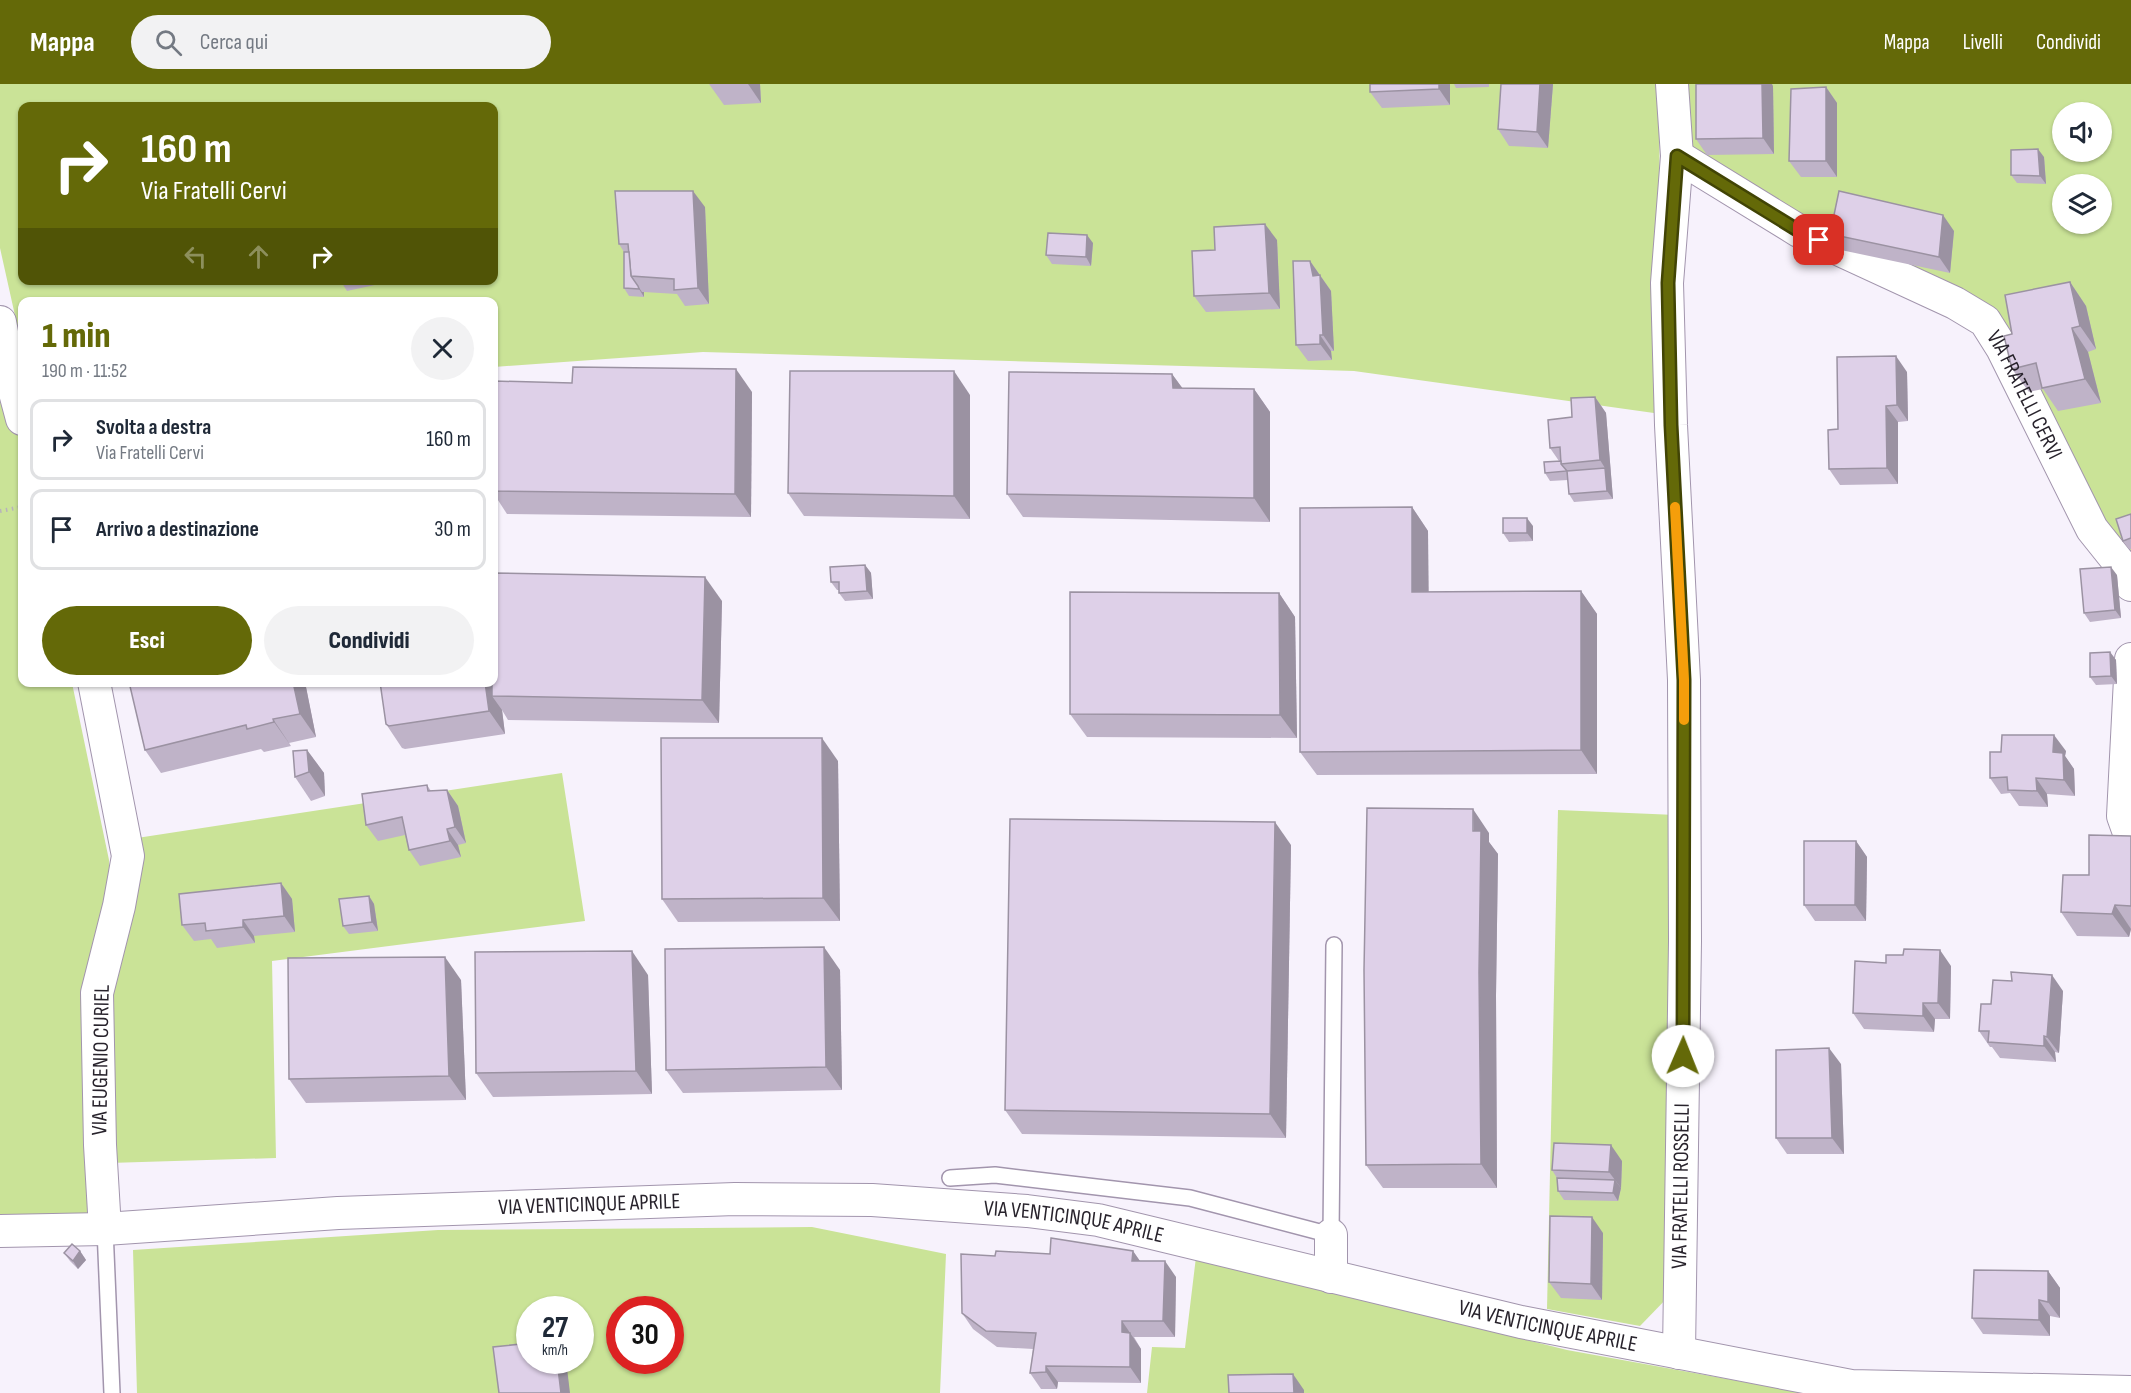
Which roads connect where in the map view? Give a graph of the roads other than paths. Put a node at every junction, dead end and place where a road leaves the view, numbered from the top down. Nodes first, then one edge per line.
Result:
1 (1672, 84) edge
2 (1677, 156) junction
3 (0, 322) edge
4 (18, 404) edge
5 (2131, 585) edge
6 (2131, 659) edge
7 (95, 687) edge
8 (2131, 831) edge
9 (1334, 945) dead end
10 (950, 1178) dead end
11 (105, 1229) junction
12 (0, 1231) edge
13 (1331, 1235) junction
14 (1331, 1276) junction
15 (1679, 1353) junction
16 (2131, 1392) edge
17 (112, 1393) edge

1 - 2 street, VIA FRATELLI ROSSELLI
2 - 5 street, VIA FRATELLI CERVI
2 - 15 street, VIA FRATELLI ROSSELLI
3 - 4 street
6 - 8 street
7 - 11 street, VIA EUGENIO CURIEL
9 - 13 lane
10 - 13 lane
11 - 12 street, VIA VENTICINQUE APRILE
11 - 14 street, VIA VENTICINQUE APRILE
11 - 17 lane
13 - 14 street
14 - 15 street, VIA VENTICINQUE APRILE
15 - 16 street, VIA VENTICINQUE APRILE

